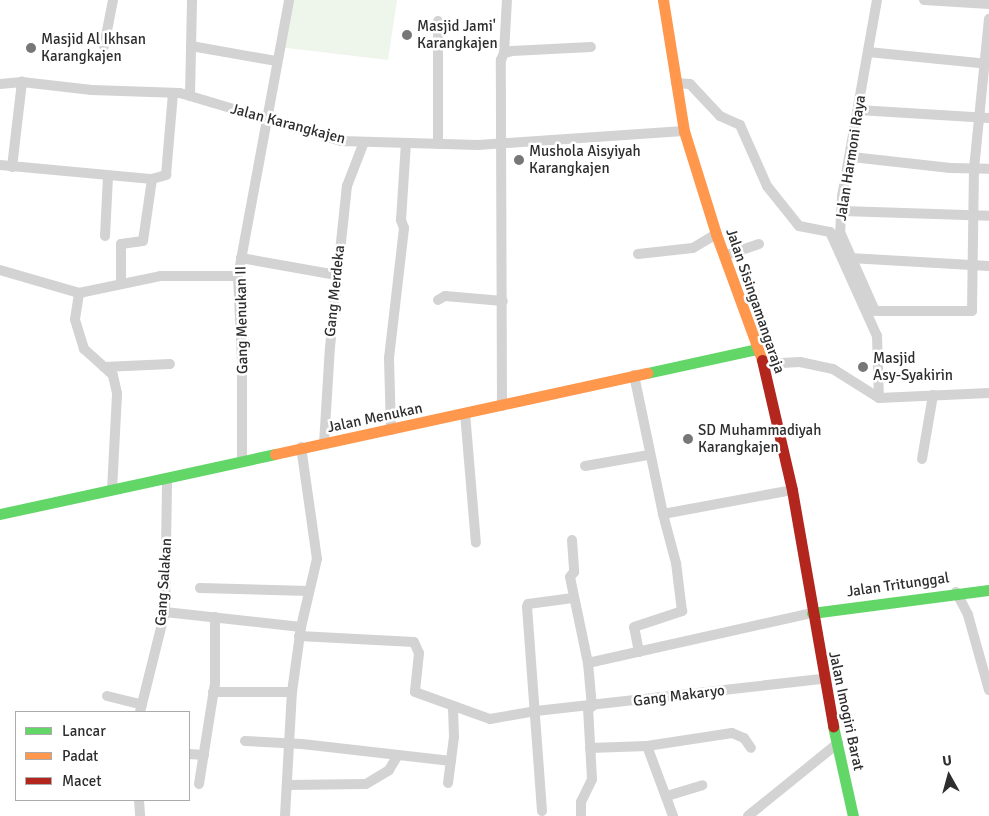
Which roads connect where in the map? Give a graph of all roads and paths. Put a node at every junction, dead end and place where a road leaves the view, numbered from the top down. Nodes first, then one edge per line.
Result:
1 (113, 0) edge
2 (192, 0) edge
3 (289, 0) edge
4 (507, 0) edge
5 (663, 0) edge
6 (877, 0) edge
7 (924, 0) edge
8 (969, 1) edge
9 (989, 4) edge
10 (989, 19) edge
11 (438, 21) dead end
12 (104, 46) dead end
13 (191, 46) junction
14 (591, 48) dead end
15 (868, 52) junction
16 (504, 53) junction
17 (276, 62) junction
18 (987, 64) edge
19 (22, 82) junction
20 (676, 82) junction
21 (0, 84) edge
22 (173, 94) junction
23 (190, 96) junction
24 (858, 110) junction
25 (985, 117) edge
26 (264, 120) junction
27 (684, 131) junction
28 (364, 142) junction
29 (406, 143) junction
30 (438, 144) junction
31 (502, 144) junction
32 (852, 158) junction
33 (0, 165) edge
34 (12, 167) junction
35 (974, 169) junction
36 (989, 169) edge
37 (108, 176) junction
38 (152, 179) junction
39 (842, 211) junction
40 (972, 215) junction
41 (989, 216) edge
42 (716, 234) junction
43 (104, 236) dead end
44 (759, 244) dead end
45 (638, 254) dead end
46 (724, 256) junction
47 (241, 258) junction
48 (850, 258) junction
49 (970, 265) junction
50 (989, 266) edge
51 (0, 270) edge
52 (238, 276) junction
53 (336, 276) junction
54 (121, 284) junction
55 (79, 293) junction
56 (438, 300) dead end
57 (503, 301) junction
58 (757, 349) junction
59 (170, 364) dead end
60 (763, 364) junction
61 (104, 367) junction
62 (634, 375) junction
63 (989, 393) edge
64 (933, 396) junction
65 (879, 398) junction
66 (502, 406) junction
67 (465, 413) junction
68 (391, 430) junction
69 (324, 444) junction
70 (302, 447) junction
71 (648, 455) junction
72 (922, 459) dead end
73 (242, 461) junction
74 (585, 466) dead end
75 (167, 478) junction
76 (112, 490) junction
77 (792, 490) junction
78 (0, 514) edge
79 (663, 514) junction
80 (572, 540) dead end
81 (476, 544) dead end
82 (200, 588) dead end
83 (989, 590) edge
84 (309, 591) junction
85 (956, 592) junction
86 (573, 598) junction
87 (164, 612) junction
88 (812, 613) junction
89 (216, 617) junction
90 (300, 631) junction
91 (639, 652) junction
92 (588, 663) junction
93 (822, 679) junction
94 (989, 690) edge
95 (213, 692) junction
96 (292, 692) junction
97 (107, 696) dead end
98 (454, 707) junction
99 (590, 707) junction
100 (141, 708) edge
101 (536, 711) junction
102 (246, 741) dead end
103 (838, 743) junction
104 (291, 744) junction
105 (647, 746) junction
106 (590, 748) junction
107 (751, 748) dead end
108 (190, 754) edge
109 (204, 755) junction
110 (398, 755) junction
111 (451, 762) junction
112 (448, 783) dead end
113 (199, 784) dead end
114 (287, 785) junction
115 (702, 785) dead end
116 (667, 796) junction
117 (139, 801) edge
118 (542, 811) dead end
119 (140, 816) edge
120 (285, 816) edge
121 (581, 816) edge
122 (672, 816) edge
123 (748, 816) edge
124 (853, 816) edge

1 - 12 street
2 - 13 street
3 - 17 street, Gang Menukan II
4 - 16 street
5 - 20 main road, Jalan Sisingamangaraja
6 - 15 street, Jalan Harmoni Raya
7 - 8 street
8 - 9 street
10 - 18 street
11 - 30 street
13 - 17 street
13 - 23 street
14 - 16 street
15 - 18 street
15 - 24 street, Jalan Harmoni Raya
16 - 31 street
17 - 26 street, Gang Menukan II
18 - 25 street
19 - 21 street, Jalan Karangkajen
19 - 22 street, Jalan Karangkajen
19 - 34 street
20 - 27 main road, Jalan Sisingamangaraja
20 - 65 street, Jalan Harmoni Raya
22 - 23 street, Jalan Karangkajen
22 - 38 street
23 - 26 street, Jalan Karangkajen
24 - 25 street
24 - 32 street, Jalan Harmoni Raya
25 - 35 street
26 - 28 street, Jalan Karangkajen
26 - 47 street, Gang Menukan II
27 - 31 street, Jalan Karangkajen
27 - 42 main road, Jalan Sisingamangaraja
28 - 29 street, Jalan Karangkajen
28 - 53 street, Gang Merdeka
29 - 30 street, Jalan Karangkajen
29 - 68 street
30 - 31 street, Jalan Karangkajen
31 - 57 street
32 - 35 street
32 - 39 street, Jalan Harmoni Raya
33 - 34 street
34 - 37 street
35 - 36 street
35 - 40 street
37 - 38 street
37 - 43 street
38 - 54 street
39 - 40 street
39 - 48 street, Jalan Harmoni Raya
40 - 41 street
40 - 49 street
42 - 45 street
42 - 46 main road, Jalan Sisingamangaraja
44 - 46 street
46 - 58 main road, Jalan Sisingamangaraja
47 - 52 street, Gang Menukan II
47 - 53 street
48 - 49 street
48 - 49 street, Jalan Harmoni Raya
49 - 50 street
51 - 55 street
52 - 54 street
52 - 73 street, Gang Menukan II
53 - 69 street, Gang Merdeka
54 - 55 street
55 - 61 street
56 - 57 street
57 - 66 street
58 - 60 main road, Jalan Sisingamangaraja
58 - 62 main road, Jalan Menukan
59 - 61 street
60 - 65 street
60 - 77 main road, Jalan Sisingamangaraja
61 - 76 street
62 - 66 main road, Jalan Menukan
62 - 71 street
63 - 64 street
64 - 65 street
64 - 72 street
66 - 67 main road, Jalan Menukan
67 - 68 main road, Jalan Menukan
67 - 81 street
68 - 69 main road, Jalan Menukan
69 - 70 main road, Jalan Menukan
70 - 73 main road, Jalan Menukan
70 - 84 street
71 - 74 street
71 - 79 street
73 - 75 main road, Jalan Menukan
75 - 76 main road, Jalan Menukan
75 - 87 street, Gang Salakan
76 - 78 main road, Jalan Menukan
77 - 79 street
77 - 88 main road, Jalan Sisingamangaraja
79 - 91 street
80 - 86 street
82 - 84 street
83 - 85 main road, Jalan Tritunggal
84 - 90 street
85 - 88 main road, Jalan Tritunggal
85 - 94 street
86 - 92 street
86 - 101 street
87 - 89 street
87 - 100 street, Gang Salakan
88 - 91 street
88 - 93 main road, Jalan Imogiri Barat
89 - 90 street
89 - 95 street
90 - 96 street
90 - 98 street, Gang Makaryo
91 - 92 street
92 - 99 street
93 - 99 street, Gang Makaryo
93 - 103 main road, Jalan Imogiri Barat
95 - 96 street
95 - 109 street
96 - 104 street
97 - 100 street
98 - 101 street, Gang Makaryo
98 - 111 street
99 - 101 street, Gang Makaryo
99 - 106 street
101 - 118 street
102 - 104 street
103 - 123 street
103 - 124 main road, Jalan Imogiri Barat
104 - 110 street
104 - 114 street
105 - 106 street
105 - 107 street
105 - 116 street
106 - 121 street
108 - 109 street
109 - 113 street
110 - 111 street
110 - 114 street
111 - 112 street
114 - 120 street
115 - 116 street
116 - 122 street
117 - 119 street

